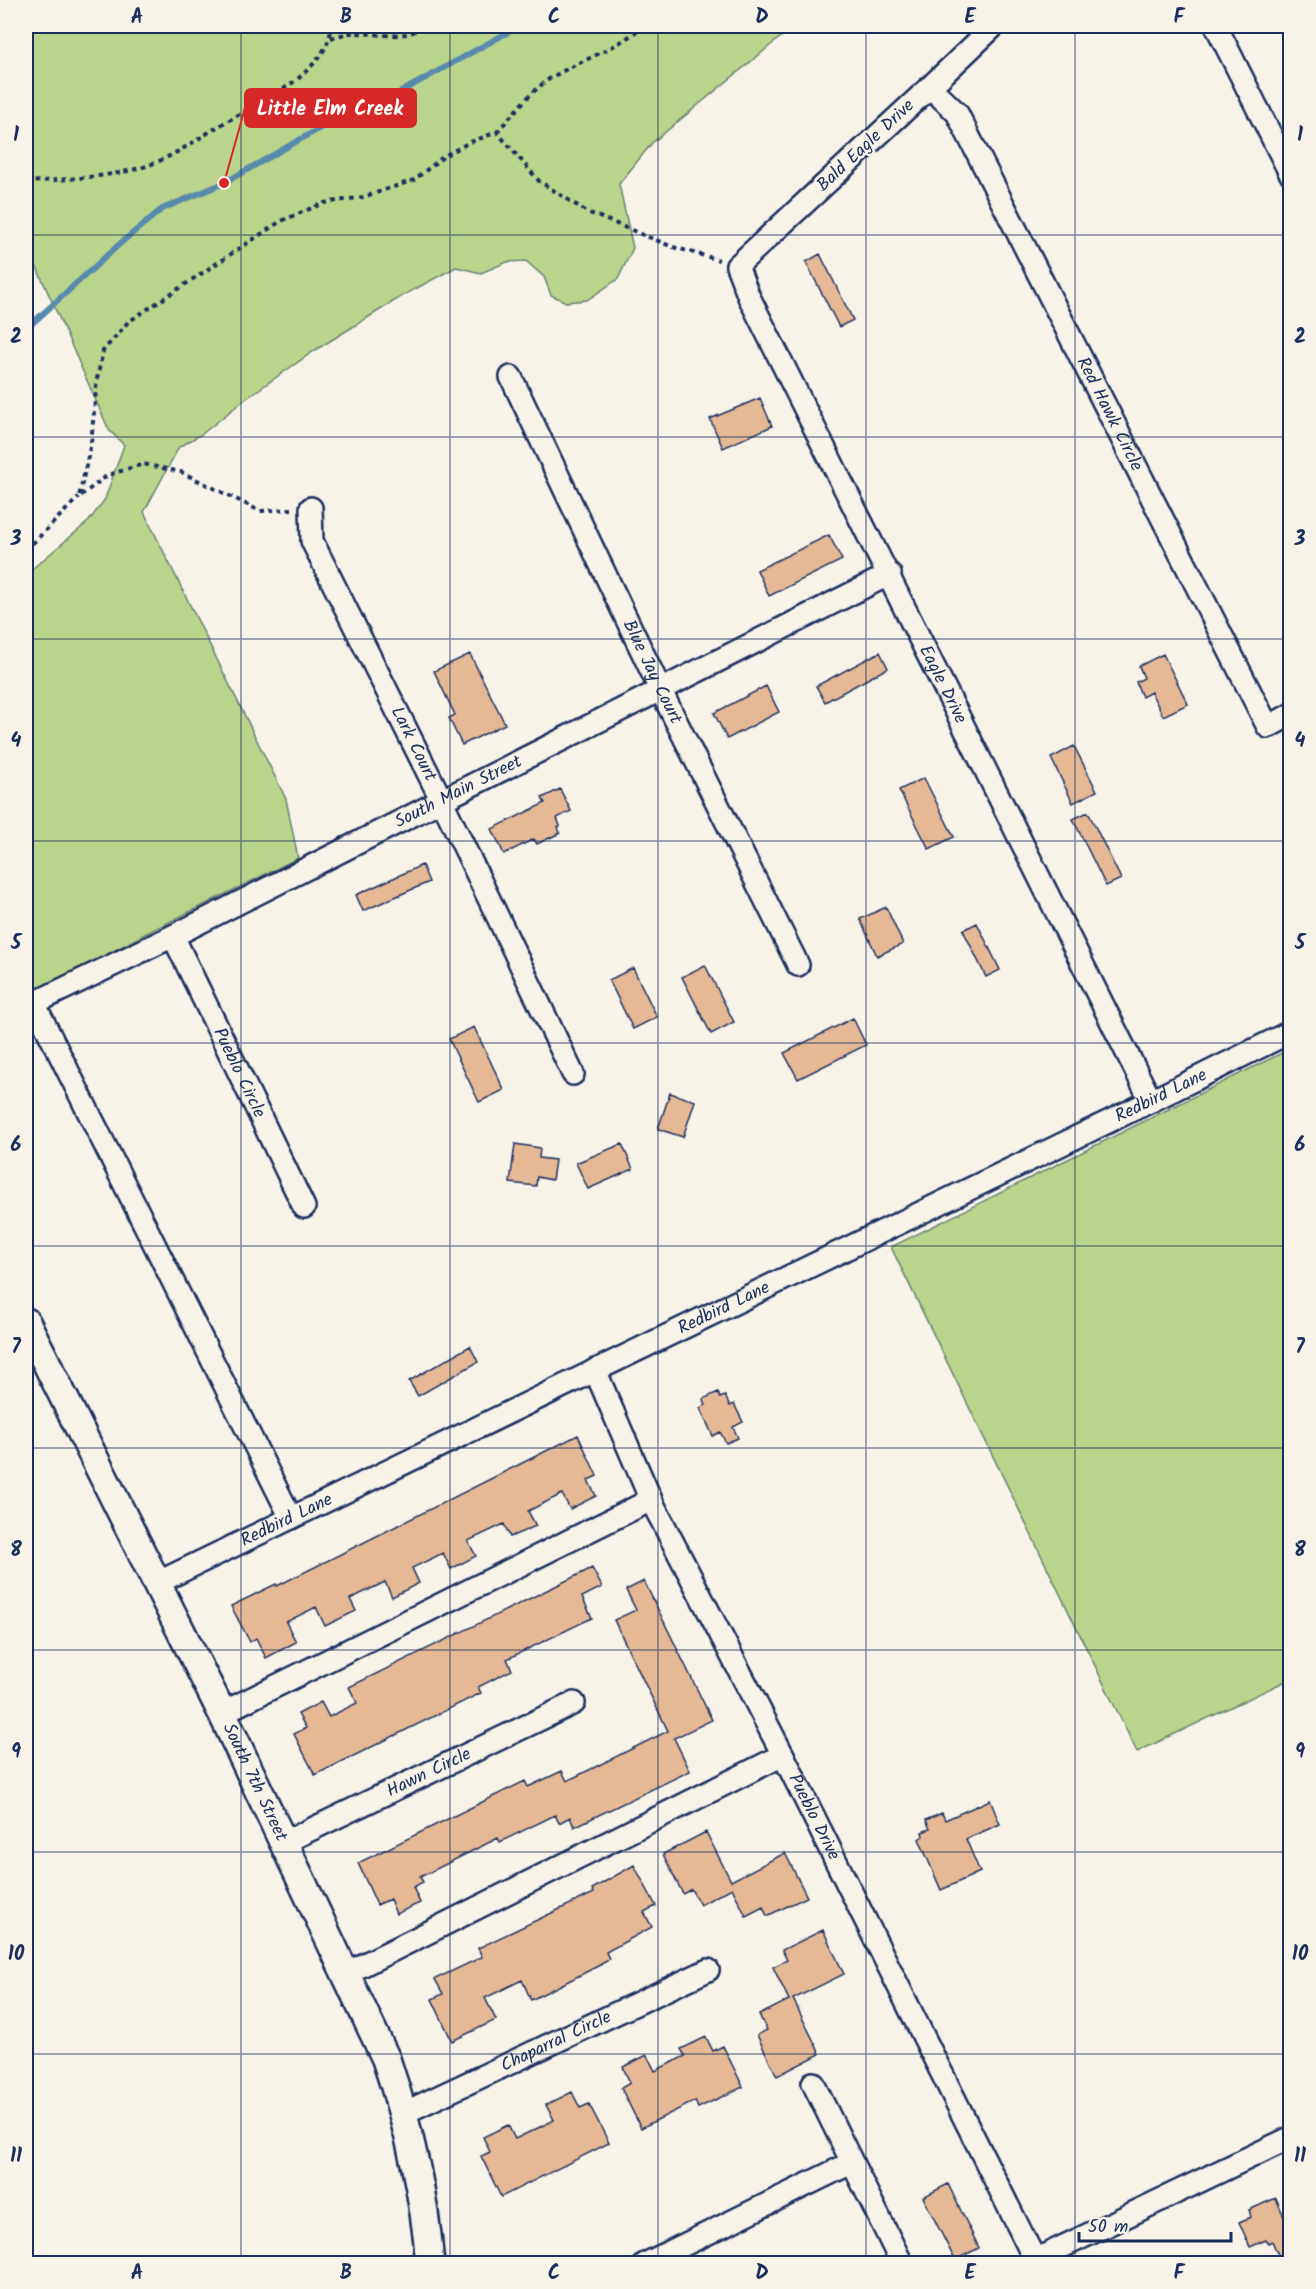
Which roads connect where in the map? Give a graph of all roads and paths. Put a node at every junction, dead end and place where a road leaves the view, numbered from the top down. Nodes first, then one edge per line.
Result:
1 (331, 26) edge
2 (423, 26) edge
3 (644, 26) edge
4 (994, 26) edge
5 (1216, 26) edge
6 (331, 38) junction
7 (930, 87) junction
8 (497, 132) junction
9 (1290, 173) edge
10 (26, 181) edge
11 (737, 266) junction
12 (511, 376) dead end
13 (79, 497) junction
14 (311, 508) joint
15 (26, 550) edge
16 (890, 574) junction
17 (660, 689) junction
18 (1290, 716) edge
19 (442, 801) junction
20 (173, 936) junction
21 (798, 965) dead end
22 (30, 1005) edge
23 (1290, 1032) edge
24 (573, 1074) dead end
25 (1151, 1101) junction
26 (304, 1207) dead end
27 (26, 1322) edge
28 (594, 1370) junction
29 (651, 1500) junction
30 (291, 1518) junction
31 (156, 1583) junction
32 (574, 1703) dead end
33 (222, 1713) junction
34 (783, 1755) junction
35 (283, 1844) junction
36 (708, 1970) dead end
37 (345, 1974) junction
38 (813, 2083) dead end
39 (405, 2113) junction
40 (1290, 2138) edge
41 (851, 2163) junction
42 (1036, 2262) edge
43 (430, 2264) edge
44 (645, 2264) edge
45 (902, 2264) edge

1 - 6 path
2 - 6 path
3 - 8 path
4 - 7 street, Bald Eagle Drive
5 - 9 street
6 - 10 path
7 - 11 street, Bald Eagle Drive
7 - 18 street, Red Hawk Circle
8 - 11 path
8 - 13 path
11 - 16 street, Eagle Drive
12 - 17 street, Blue Jay Court
13 - 14 path
13 - 15 path
14 - 19 street, Lark Court
16 - 17 street, South Main Street
16 - 25 street, Eagle Drive
17 - 19 street, South Main Street
17 - 21 street, Blue Jay Court
19 - 20 street, South Main Street
19 - 24 street, Lark Court
20 - 22 street, South Main Street
20 - 26 street, Pueblo Circle
22 - 30 street
23 - 25 street, Redbird Lane
25 - 28 street, Redbird Lane
27 - 31 main road, South 7th Street
28 - 29 street, Pueblo Drive
28 - 30 street, Redbird Lane
29 - 33 street
29 - 34 street, Pueblo Drive
30 - 31 street, Redbird Lane
31 - 33 main road, South 7th Street
32 - 35 street, Hawn Circle
33 - 35 main road, South 7th Street
34 - 37 street
34 - 42 street, Pueblo Drive
35 - 37 main road, South 7th Street
36 - 39 street, Chaparral Circle
37 - 39 main road, South 7th Street
38 - 41 street
39 - 43 main road, South 7th Street
40 - 42 street
41 - 44 street
41 - 45 street

